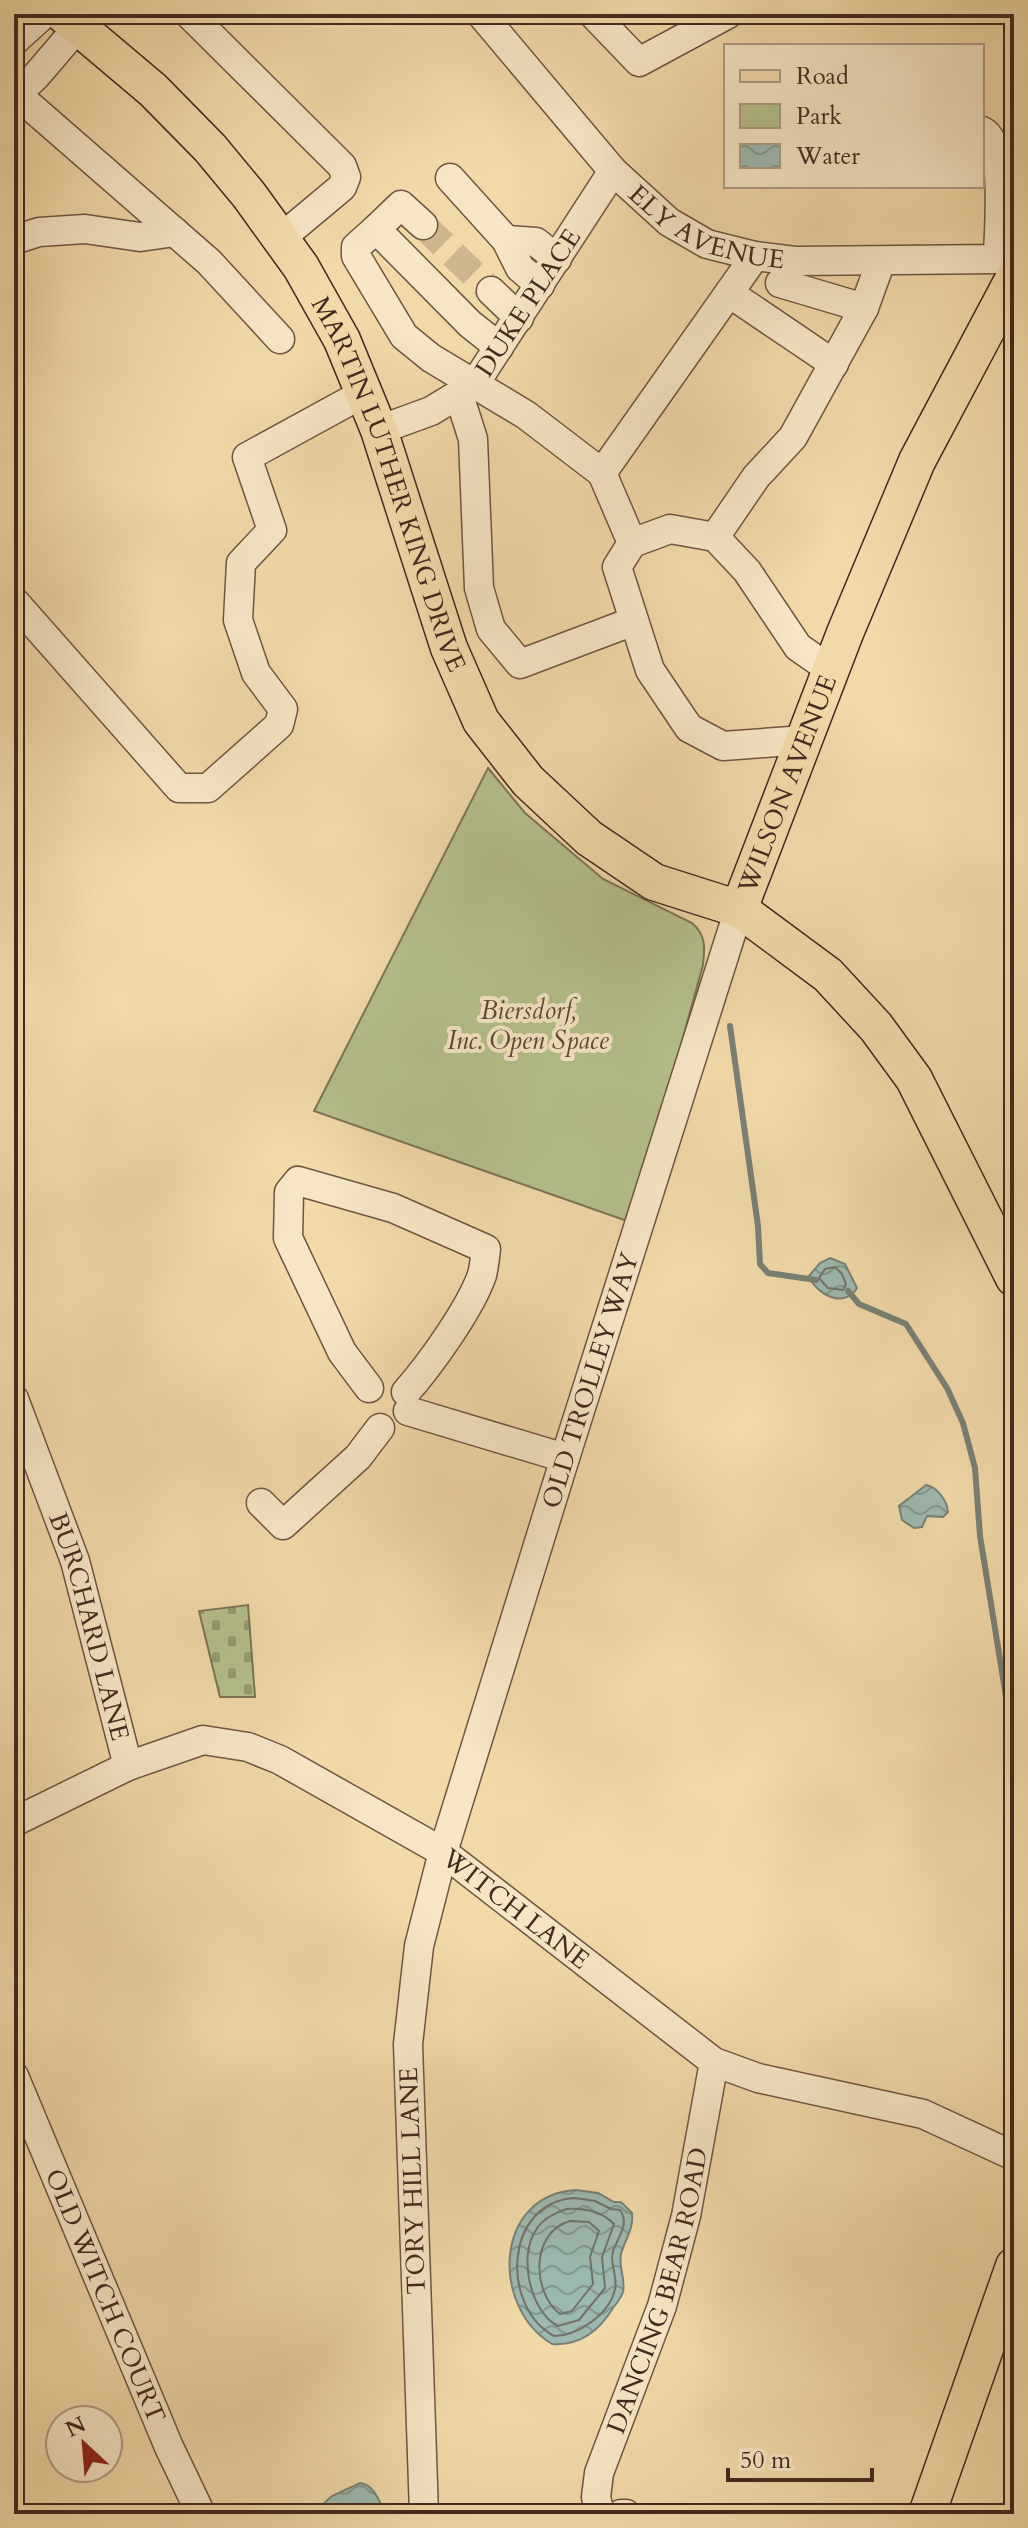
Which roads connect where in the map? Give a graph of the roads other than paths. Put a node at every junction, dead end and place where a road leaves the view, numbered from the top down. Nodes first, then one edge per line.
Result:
1 (44, 14) edge
2 (189, 14) edge
3 (481, 14) edge
4 (593, 14) edge
5 (728, 14) edge
6 (77, 18) edge
7 (14, 41) edge
8 (14, 91) edge
9 (984, 133) edge
10 (613, 171) junction
11 (450, 178) dead end
12 (423, 225) tunnel mouth
13 (376, 229) junction
14 (175, 232) junction
15 (281, 238) junction
16 (14, 240) edge
17 (506, 240) junction
18 (755, 256) junction
19 (557, 259) junction
20 (881, 261) junction
21 (1009, 264) edge
22 (780, 283) dead end
23 (540, 285) junction
24 (491, 291) tunnel mouth
25 (729, 293) junction
26 (864, 308) junction
27 (519, 318) junction
28 (280, 339) dead end
29 (499, 347) junction
30 (834, 364) junction
31 (467, 390) junction
32 (364, 393) junction
33 (379, 430) junction
34 (602, 473) junction
35 (715, 537) junction
36 (632, 543) junction
37 (14, 601) edge
38 (634, 621) junction
39 (831, 670) junction
40 (804, 740) junction
41 (739, 909) junction
42 (1014, 1278) edge
43 (369, 1388) junction
44 (14, 1399) edge
45 (407, 1401) junction
46 (380, 1428) junction
47 (565, 1458) junction
48 (261, 1503) dead end
49 (128, 1766) junction
50 (14, 1822) edge
51 (443, 1852) junction
52 (714, 2062) junction
53 (14, 2076) edge
54 (1014, 2156) edge
55 (1014, 2266) edge
56 (201, 2514) edge
57 (424, 2514) edge
58 (600, 2514) edge
59 (927, 2514) edge

1 - 7 street
2 - 15 street
3 - 10 street, ELY AVENUE
4 - 5 street
6 - 8 street
6 - 15 main road, MARTIN LUTHER KING DRIVE
8 - 14 street
9 - 21 street
10 - 18 street, ELY AVENUE
10 - 19 street, DUKE PLACE
11 - 17 street
12 - 13 street
13 - 29 street
13 - 31 street
14 - 16 street
14 - 28 street
15 - 32 main road, MARTIN LUTHER KING DRIVE
17 - 19 street
17 - 23 street
18 - 20 street, ELY AVENUE
18 - 25 street
19 - 23 street, DUKE PLACE
20 - 21 street, ELY AVENUE
20 - 26 street
21 - 39 main road, WILSON AVENUE
22 - 26 street
23 - 27 street, DUKE PLACE
24 - 27 street
25 - 30 street
25 - 34 street
26 - 30 street
27 - 29 street, DUKE PLACE
29 - 31 street, DUKE PLACE
30 - 35 street
31 - 33 street, DUKE PLACE
31 - 34 street
31 - 38 street
32 - 33 main road, MARTIN LUTHER KING DRIVE
32 - 37 street
33 - 41 main road, MARTIN LUTHER KING DRIVE
34 - 36 street
35 - 36 street
35 - 39 street
36 - 38 street
38 - 40 street
39 - 40 main road, WILSON AVENUE
40 - 41 main road, WILSON AVENUE
41 - 42 main road, WILSON AVENUE
41 - 47 street, OLD TROLLEY WAY
43 - 45 street
43 - 45 street
43 - 46 street
44 - 49 street, BURCHARD LANE
45 - 46 street
45 - 47 street
46 - 48 street
47 - 51 street, OLD TROLLEY WAY
49 - 50 street, WITCH LANE
49 - 51 street, WITCH LANE
51 - 52 street, WITCH LANE
51 - 57 street, TORY HILL LANE
52 - 54 street, WITCH LANE
52 - 58 street, DANCING BEAR ROAD
53 - 56 street, OLD WITCH COURT
55 - 59 main road

